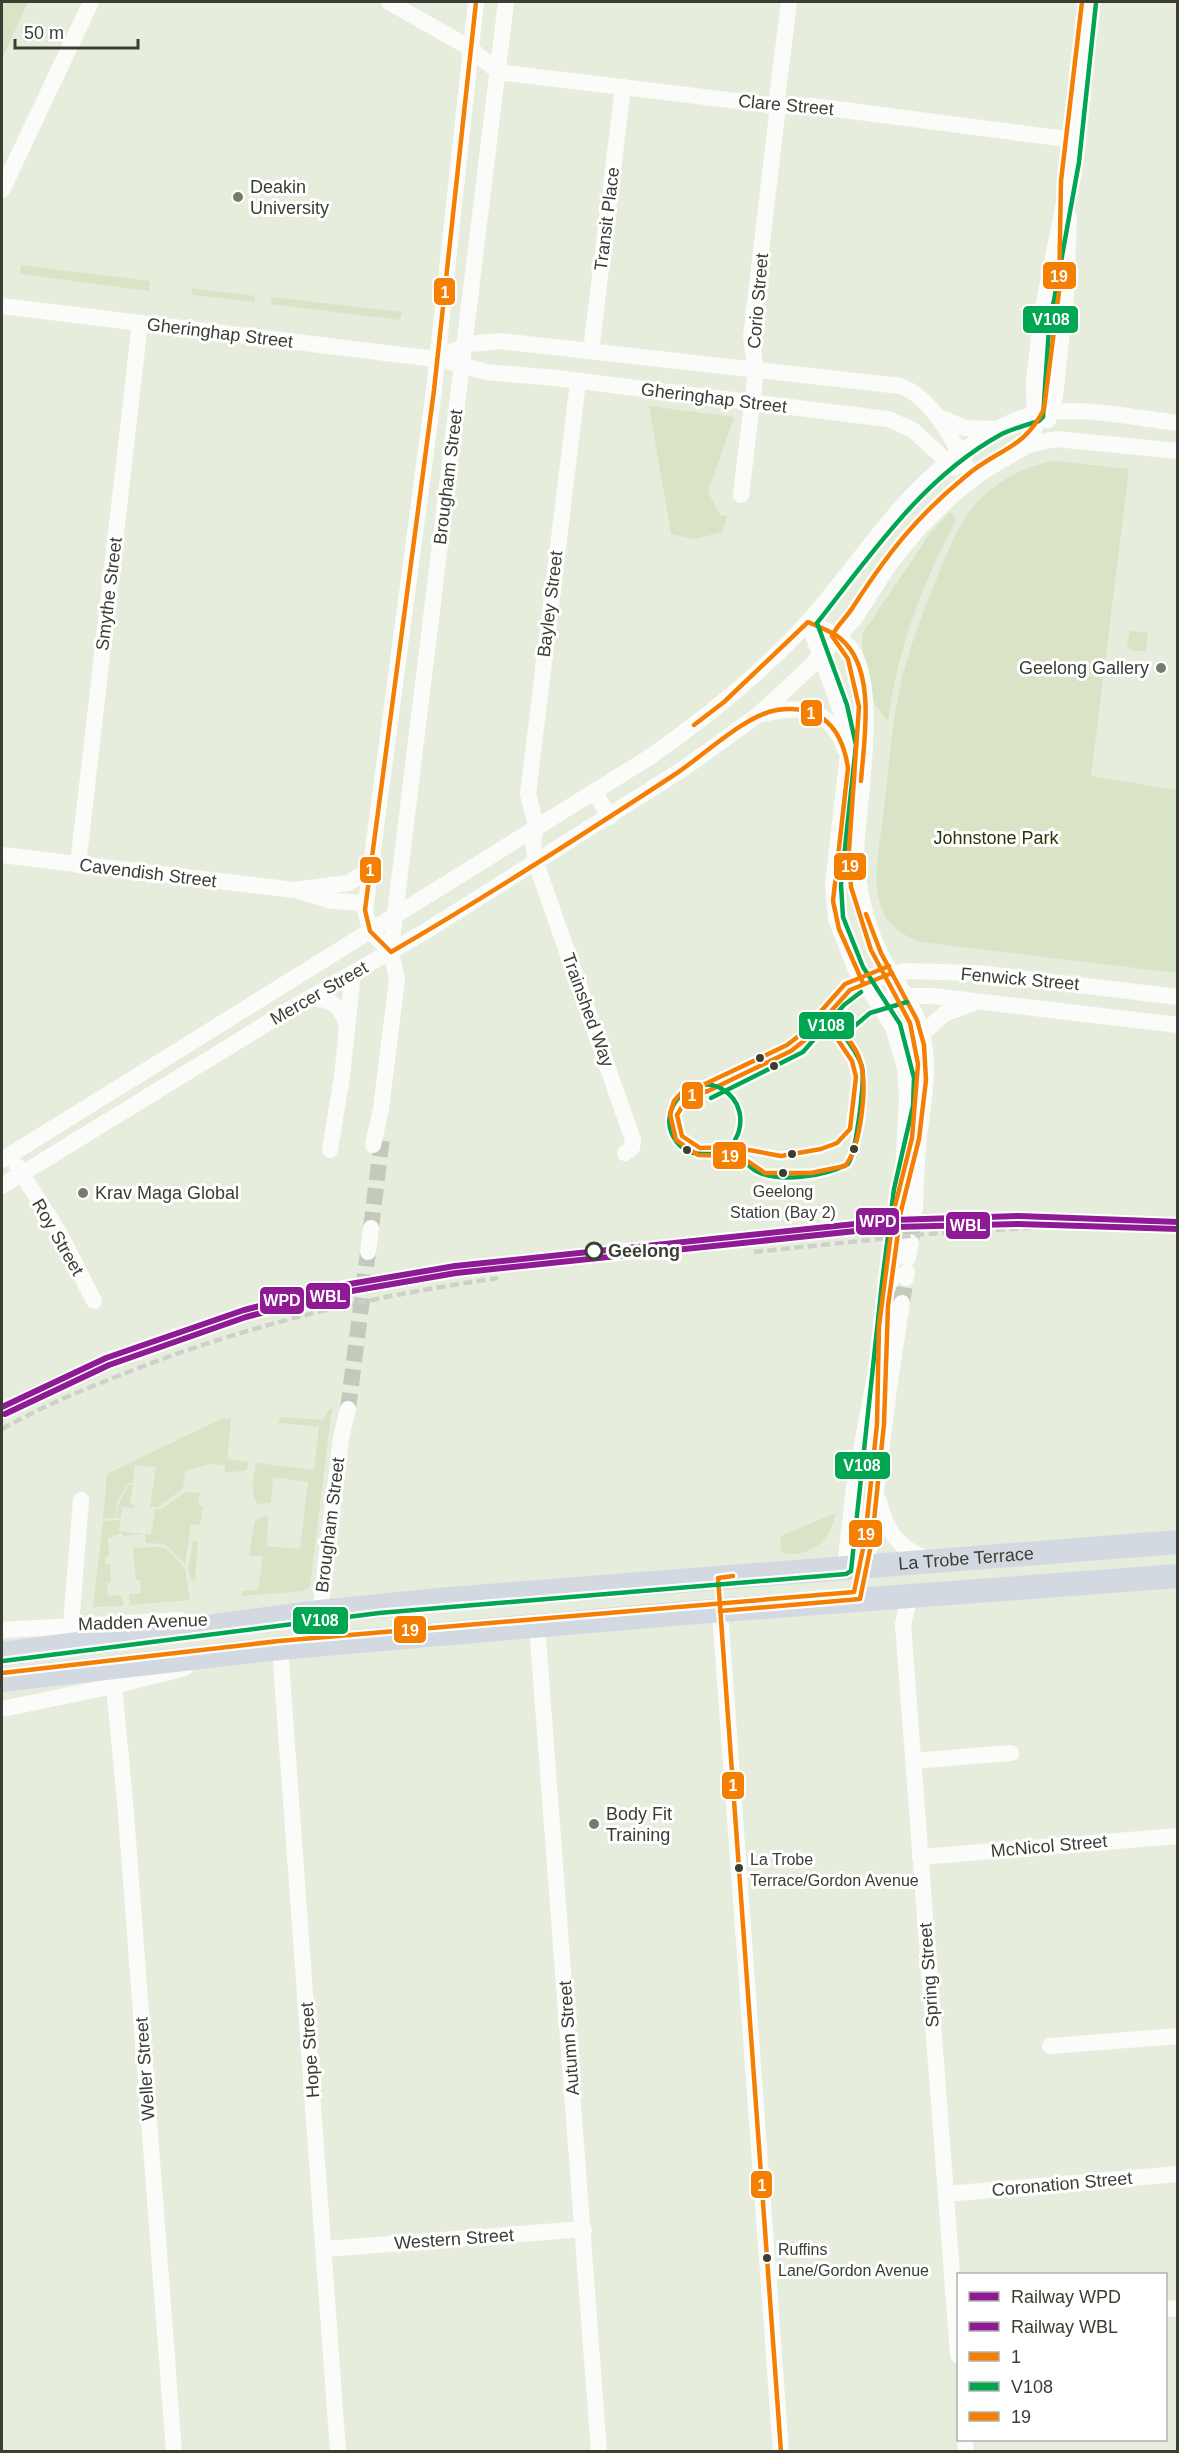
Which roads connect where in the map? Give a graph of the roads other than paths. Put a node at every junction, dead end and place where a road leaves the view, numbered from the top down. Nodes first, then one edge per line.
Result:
1 (91, 2) edge
2 (389, 2) edge
3 (476, 2) edge
4 (506, 2) edge
5 (789, 2) edge
6 (1089, 2) edge
7 (470, 48) junction
8 (498, 72) junction
9 (623, 87) junction
10 (777, 106) junction
11 (1074, 140) junction
12 (2, 190) edge
13 (2, 306) edge
14 (140, 323) junction
15 (463, 346) junction
16 (591, 351) junction
17 (438, 357) junction
18 (460, 366) junction
19 (756, 371) junction
20 (578, 382) junction
21 (752, 402) junction
22 (1043, 413) junction
23 (935, 414) junction
24 (1178, 423) edge
25 (997, 429) junction
26 (1029, 445) junction
27 (1178, 451) edge
28 (953, 458) junction
29 (972, 480) junction
30 (741, 495) dead end
31 (808, 622) junction
32 (839, 638) junction
33 (821, 656) junction
34 (758, 715) junction
35 (848, 768) junction
36 (594, 790) junction
37 (610, 817) junction
38 (536, 826) junction
39 (2, 855) edge
40 (536, 863) junction
41 (78, 865) junction
42 (370, 870) junction
43 (295, 890) junction
44 (366, 903) junction
45 (395, 915) junction
46 (370, 931) junction
47 (391, 952) junction
48 (353, 973) junction
49 (892, 973) junction
50 (863, 983) junction
51 (906, 996) junction
52 (1178, 997) edge
53 (309, 999) junction
54 (877, 1000) junction
55 (986, 1002) junction
56 (1178, 1025) edge
57 (348, 1033) junction
58 (922, 1034) junction
59 (919, 1139) junction
60 (377, 1142) tunnel mouth
61 (330, 1150) dead end
62 (625, 1153) dead end
63 (6, 1158) edge
64 (21, 1174) junction
65 (2, 1186) edge
66 (915, 1210) tunnel mouth
67 (366, 1230) tunnel mouth
68 (363, 1253) tunnel mouth
69 (94, 1301) dead end
70 (886, 1327) junction
71 (344, 1409) tunnel mouth
72 (884, 1424) junction
73 (877, 1485) junction
74 (81, 1500) dead end
75 (1178, 1542) edge
76 (936, 1560) junction
77 (856, 1566) junction
78 (1178, 1576) edge
79 (718, 1578) junction
80 (910, 1596) junction
81 (860, 1599) junction
82 (720, 1611) junction
83 (320, 1612) junction
84 (71, 1625) junction
85 (537, 1625) junction
86 (2, 1630) edge
87 (280, 1648) junction
88 (250, 1652) junction
89 (2, 1654) edge
90 (2, 1680) edge
91 (114, 1686) junction
92 (2, 1709) edge
93 (1011, 1753) dead end
94 (913, 1761) junction
95 (1178, 1836) edge
96 (920, 1857) junction
97 (1178, 2036) edge
98 (1050, 2046) dead end
99 (1178, 2174) edge
100 (946, 2194) junction
101 (584, 2229) junction
102 (325, 2249) junction
103 (957, 2319) edge
104 (174, 2451) edge
105 (338, 2451) edge
106 (599, 2451) edge
107 (781, 2451) edge

1 - 12 street
2 - 7 street
3 - 7 street, Brougham Street
4 - 8 street, Brougham Street
5 - 10 street, Corio Street
6 - 11 street
7 - 8 street
7 - 17 street, Brougham Street
8 - 9 street, Clare Street
8 - 15 street, Brougham Street
9 - 10 street, Clare Street
9 - 16 street, Transit Place
10 - 11 street, Clare Street
10 - 19 street, Corio Street
11 - 22 street
13 - 14 street, Gheringhap Street
14 - 17 street, Gheringhap Street
14 - 41 street, Smythe Street
15 - 16 street, Gheringhap Street
15 - 17 street, Gheringhap Street
15 - 18 street, Brougham Street
16 - 19 street, Gheringhap Street
17 - 18 street, Gheringhap Street
17 - 42 street, Brougham Street
18 - 20 street, Gheringhap Street
18 - 45 street, Brougham Street
19 - 21 street, Corio Street
19 - 23 street, Gheringhap Street
20 - 21 street, Gheringhap Street
20 - 38 street, Bayley Street
21 - 28 street, Gheringhap Street
21 - 30 street, Corio Street
22 - 24 street, Gheringhap Street
22 - 25 street, Gheringhap Street
22 - 26 street
23 - 25 street, Gheringhap Street
23 - 28 street, Gheringhap Street
25 - 28 street, Gheringhap Street
26 - 27 street
26 - 29 street
28 - 29 street, Gheringhap Street
28 - 31 street, Mercer Street
29 - 32 street, Mercer Street
31 - 32 street
31 - 33 street
31 - 36 street, Mercer Street
32 - 33 street, Mercer Street
32 - 49 street
33 - 34 street, Mercer Street
33 - 35 street
34 - 35 street
34 - 37 street, Mercer Street
35 - 50 street
36 - 37 street
36 - 38 street, Mercer Street
37 - 40 street, Mercer Street
38 - 40 street, Bayley Street
38 - 45 street, Mercer Street
39 - 41 street, Cavendish Street
40 - 47 street, Mercer Street
40 - 62 street, Trainshed Way
41 - 43 street, Cavendish Street
42 - 43 street, Cavendish Street
42 - 44 street, Brougham Street
43 - 44 street, Cavendish Street
44 - 46 street, Brougham Street
45 - 46 street, Mercer Street
45 - 47 street, Brougham Street
46 - 47 street
46 - 63 street, Mercer Street
47 - 48 street, Mercer Street
47 - 60 street, Brougham Street
48 - 53 street, Mercer Street
48 - 57 street
49 - 50 street, Fenwick Street
49 - 51 street
49 - 52 street, Fenwick Street
50 - 54 street
51 - 54 street, Fenwick Street
51 - 55 street, Fenwick Street
51 - 58 street
53 - 57 street
53 - 64 street, Mercer Street
54 - 59 street
55 - 56 street, Fenwick Street
55 - 58 street, Fenwick Street
57 - 61 street
58 - 59 street
59 - 66 street
63 - 64 street, Roy Street
64 - 65 street, Mercer Street
64 - 69 street, Roy Street
67 - 68 street
70 - 72 street
70 - 72 street
70 - 77 street
71 - 83 street, Brougham Street
72 - 73 street
73 - 76 street
73 - 77 street
74 - 84 street
75 - 76 highway, La Trobe Terrace
76 - 77 highway, La Trobe Terrace
77 - 79 highway, La Trobe Terrace
77 - 81 highway
78 - 80 highway, La Trobe Terrace
79 - 82 highway
79 - 83 highway, La Trobe Terrace
80 - 81 highway, La Trobe Terrace
80 - 94 street, Spring Street
81 - 82 highway, La Trobe Terrace
82 - 85 highway, La Trobe Terrace
82 - 107 street
83 - 84 street, Madden Avenue
83 - 89 highway, La Trobe Terrace
84 - 86 street, Madden Avenue
85 - 87 highway, La Trobe Terrace
85 - 101 street, Autumn Street
87 - 88 highway, La Trobe Terrace
87 - 102 street, Hope Street
88 - 90 highway, La Trobe Terrace
88 - 91 street
91 - 92 street
91 - 104 street, Weller Street
93 - 94 street
94 - 96 street, Spring Street
95 - 96 street, McNicol Street
96 - 100 street, Spring Street
97 - 98 street
99 - 100 street, Coronation Street
100 - 103 street, Spring Street
101 - 102 street, Western Street
101 - 106 street, Autumn Street
102 - 105 street, Hope Street

